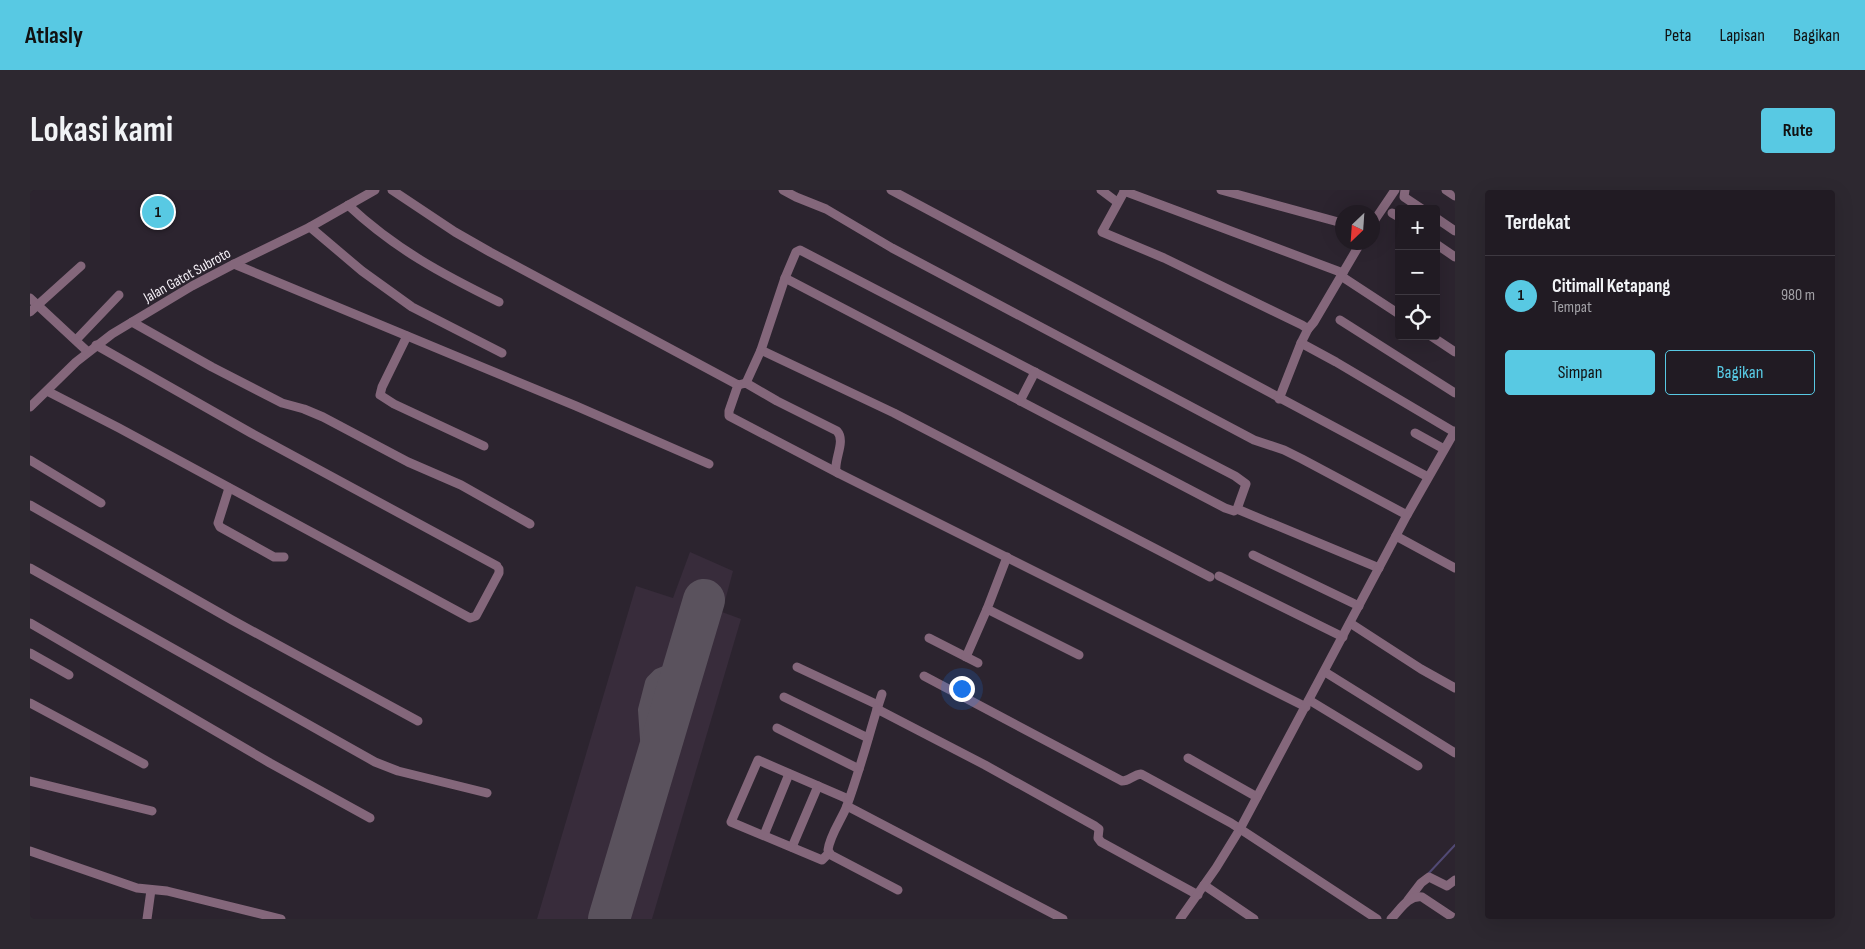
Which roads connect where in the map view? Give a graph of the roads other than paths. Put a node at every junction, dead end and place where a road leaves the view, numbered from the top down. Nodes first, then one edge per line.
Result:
1 (375, 190) edge
2 (392, 190) edge
3 (783, 190) edge
4 (891, 190) edge
5 (1101, 190) edge
6 (1221, 190) edge
7 (1395, 190) edge
8 (1405, 190) edge
9 (1446, 190) edge
10 (1124, 191) edge
11 (1455, 196) edge
12 (1117, 202) junction
13 (348, 205) junction
14 (1416, 205) edge
15 (1380, 212) edge
16 (1335, 221) edge
17 (1440, 221) edge
18 (310, 227) junction
19 (1455, 231) edge
20 (1440, 247) edge
21 (1356, 250) edge
22 (1455, 257) edge
23 (234, 264) junction
24 (82, 266) dead end
25 (1342, 274) junction
26 (785, 278) junction
27 (119, 296) dead end
28 (30, 298) edge
29 (499, 302) dead end
30 (37, 305) junction
31 (1395, 311) edge
32 (30, 312) edge
33 (1340, 320) dead end
34 (132, 322) junction
35 (1308, 329) junction
36 (407, 336) junction
37 (76, 340) junction
38 (1437, 340) edge
39 (1301, 343) junction
40 (96, 345) junction
41 (761, 350) junction
42 (88, 352) junction
43 (1455, 352) edge
44 (502, 353) dead end
45 (1035, 372) junction
46 (742, 384) junction
47 (47, 391) junction
48 (1455, 393) edge
49 (1279, 399) junction
50 (1020, 401) junction
51 (31, 403) edge
52 (1455, 432) edge
53 (1415, 433) dead end
54 (484, 446) dead end
55 (1444, 449) junction
56 (30, 460) edge
57 (709, 464) dead end
58 (838, 474) junction
59 (1428, 477) junction
60 (229, 488) junction
61 (101, 503) dead end
62 (30, 505) edge
63 (1237, 508) junction
64 (1406, 515) junction
65 (530, 524) dead end
66 (1396, 536) junction
67 (1252, 555) dead end
68 (284, 557) dead end
69 (1008, 557) junction
70 (30, 568) edge
71 (1379, 568) junction
72 (1455, 568) edge
73 (1360, 606) junction
74 (987, 609) junction
75 (30, 623) edge
76 (1350, 623) junction
77 (1343, 637) junction
78 (928, 638) dead end
79 (30, 653) edge
80 (1078, 655) dead end
81 (966, 657) junction
82 (978, 663) dead end
83 (797, 667) dead end
84 (1324, 672) junction
85 (69, 675) dead end
86 (924, 676) dead end
87 (1455, 688) edge
88 (882, 694) dead end
89 (784, 697) dead end
90 (30, 702) edge
91 (1307, 704) junction
92 (878, 707) junction
93 (418, 721) dead end
94 (777, 728) dead end
95 (868, 738) junction
96 (1455, 752) edge
97 (1188, 758) dead end
98 (144, 764) dead end
99 (1418, 766) dead end
100 (859, 769) junction
101 (789, 774) junction
102 (30, 781) edge
103 (818, 786) junction
104 (487, 793) dead end
105 (1257, 797) junction
106 (847, 803) junction
107 (152, 811) dead end
108 (370, 818) dead end
109 (1240, 829) junction
110 (764, 835) junction
111 (792, 847) junction
112 (30, 851) edge
113 (829, 853) junction
114 (1455, 880) edge
115 (1204, 885) junction
116 (151, 890) junction
117 (898, 890) dead end
118 (1198, 894) junction
119 (1408, 901) junction
120 (147, 919) edge
121 (281, 919) edge
122 (1063, 919) edge
123 (1180, 919) edge
124 (1254, 919) edge
125 (1377, 919) edge
126 (1392, 919) edge
127 (1455, 919) edge

1 - 13 street, Jalan Gatot Subroto
2 - 46 street
3 - 64 street
4 - 49 street
5 - 12 street
6 - 16 street
7 - 15 street
8 - 14 street
9 - 11 street
10 - 12 street
10 - 25 street
12 - 35 street
13 - 18 street, Jalan Gatot Subroto
13 - 29 street
17 - 19 street
18 - 23 street, Jalan Gatot Subroto
18 - 44 street
20 - 22 street
21 - 25 street
23 - 34 street, Jalan Gatot Subroto
23 - 36 street
24 - 30 street
25 - 31 street
25 - 35 street
26 - 41 street
26 - 45 street
26 - 50 street
27 - 37 street
28 - 30 street
30 - 32 street
30 - 37 street
33 - 48 street
34 - 40 street, Jalan Gatot Subroto
34 - 65 street
35 - 39 street
36 - 54 street
36 - 57 street
37 - 42 street
38 - 43 street
39 - 49 street
39 - 52 street
40 - 42 street, Jalan Gatot Subroto
40 - 60 street
41 - 46 street
41 - 77 street
42 - 47 street, Jalan Gatot Subroto
45 - 50 street
45 - 63 street
46 - 58 street
46 - 58 street
47 - 51 street, Jalan Gatot Subroto
47 - 60 street
49 - 59 street
50 - 63 street
52 - 55 street
53 - 55 street
55 - 59 street
56 - 61 street
58 - 69 street
59 - 64 street
60 - 68 street
62 - 93 street
63 - 71 street
64 - 66 street
66 - 71 street
66 - 72 street
67 - 73 street
69 - 74 street
69 - 91 street
70 - 104 street
71 - 73 street
73 - 76 street
74 - 80 street
74 - 81 street
75 - 108 street
76 - 77 street
76 - 87 street
77 - 84 street
78 - 81 street
79 - 85 street
81 - 82 street
83 - 92 street
84 - 91 street
84 - 96 street
86 - 109 street
88 - 92 street
89 - 95 street
90 - 98 street
91 - 99 street
91 - 105 street
92 - 95 street
92 - 118 street
94 - 100 street
95 - 100 street
97 - 105 street
100 - 106 street
101 - 103 street
101 - 110 street
101 - 110 street
102 - 107 street
103 - 106 street
103 - 111 street
105 - 109 street
106 - 113 street
106 - 122 street
109 - 115 street
109 - 125 street
110 - 111 street
111 - 113 street
112 - 116 street
113 - 117 street
114 - 119 street
115 - 118 street
115 - 124 street
116 - 120 street
116 - 121 street
118 - 123 street
119 - 126 street
119 - 127 street

